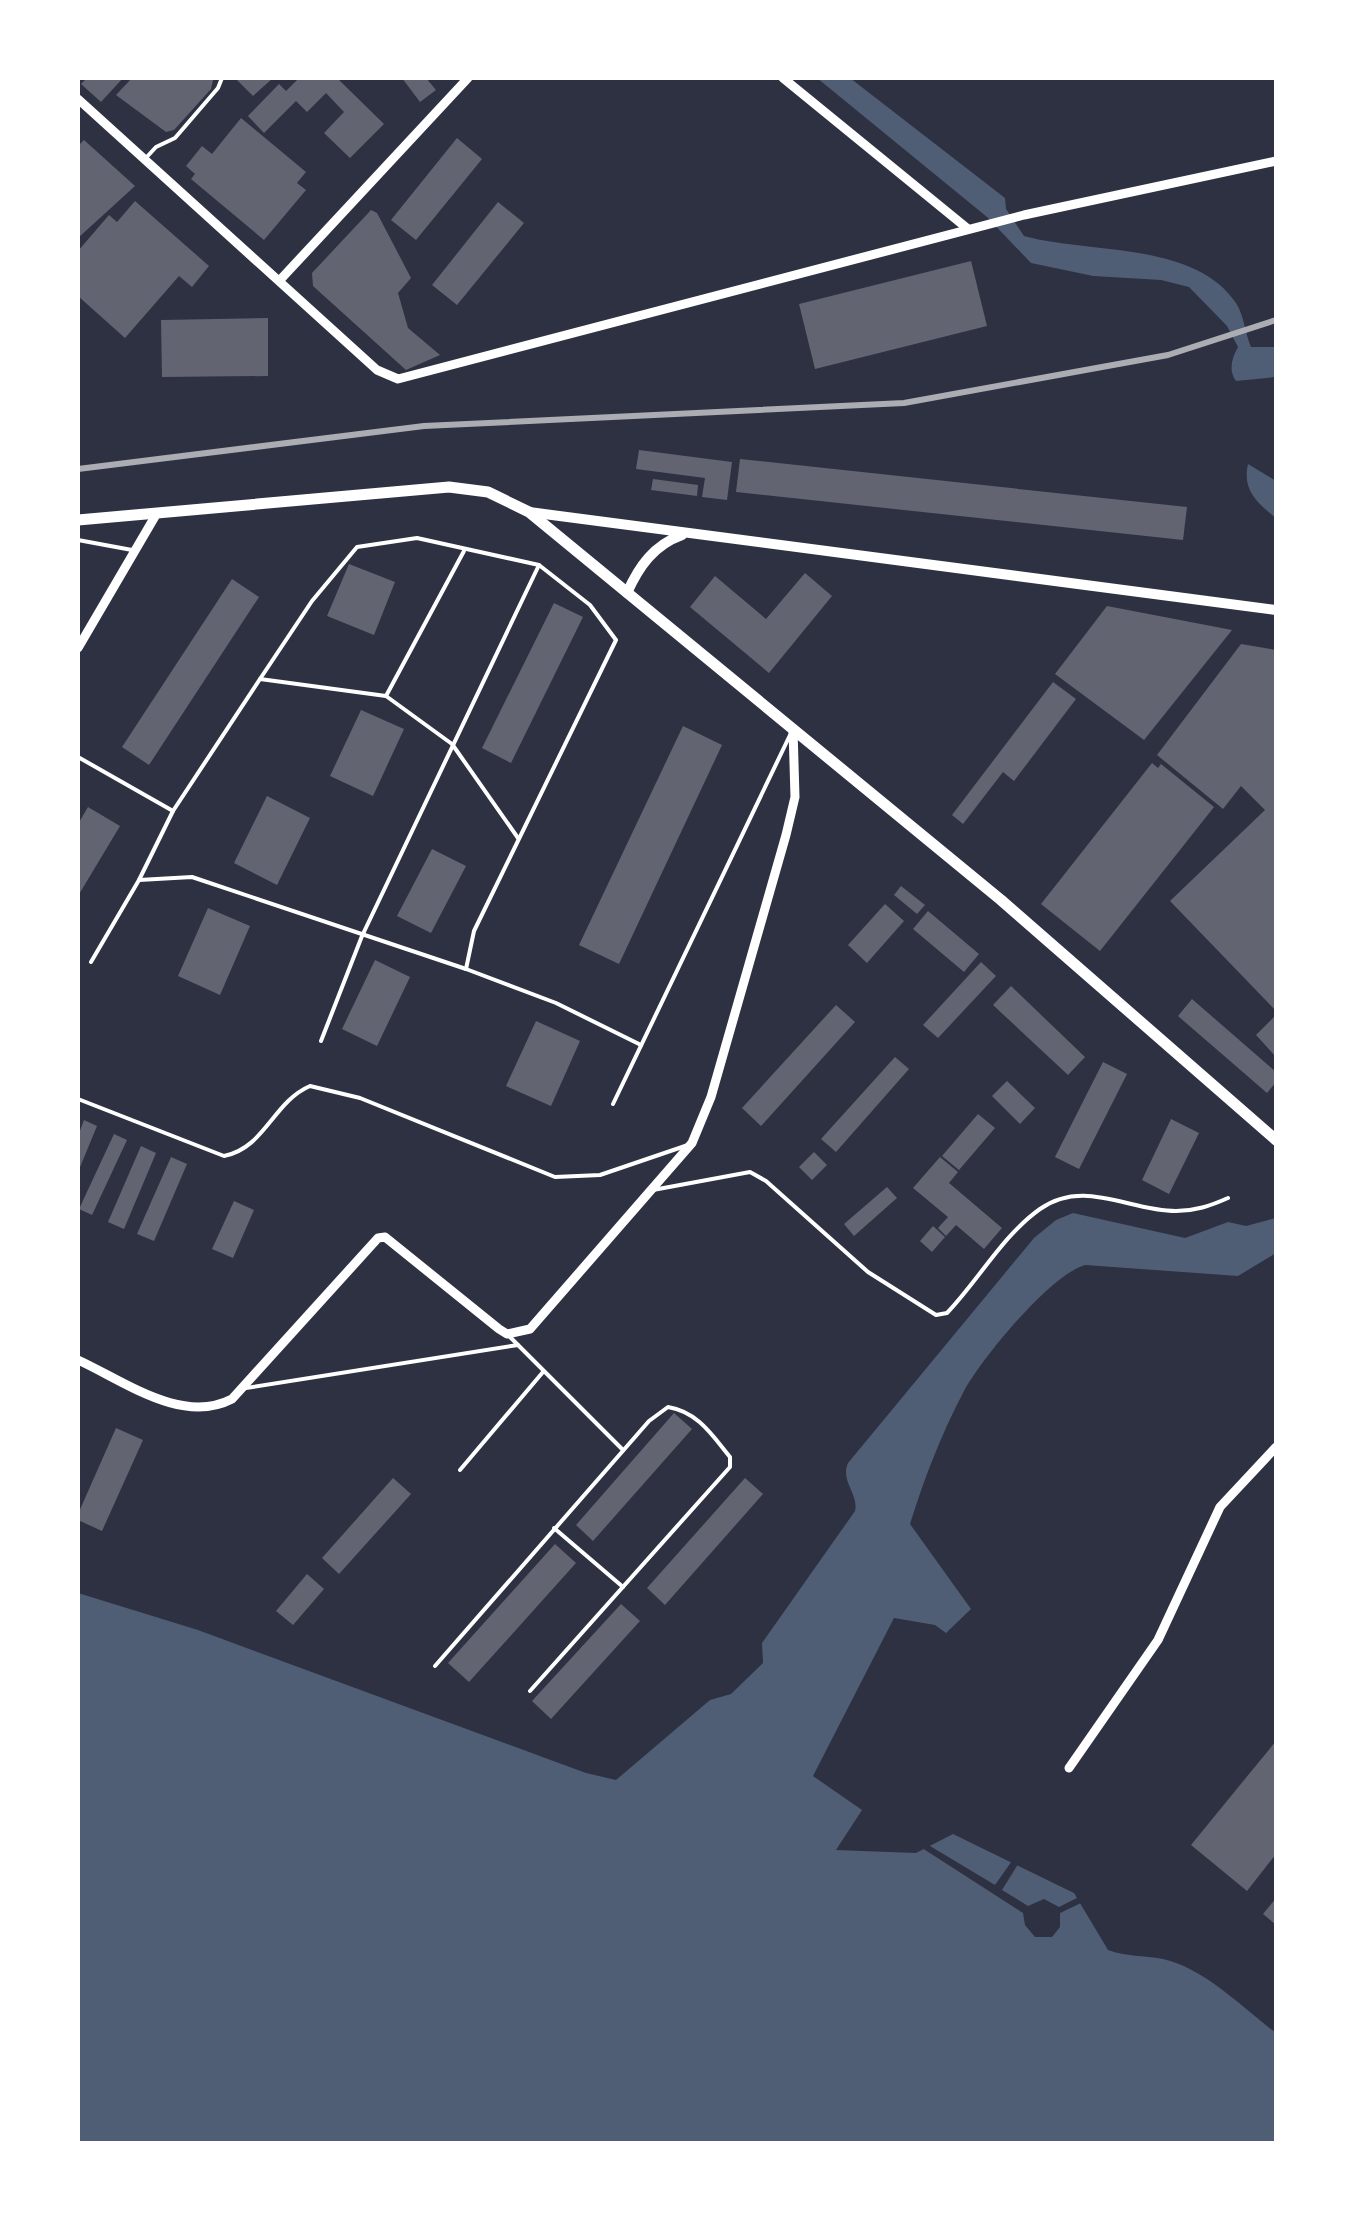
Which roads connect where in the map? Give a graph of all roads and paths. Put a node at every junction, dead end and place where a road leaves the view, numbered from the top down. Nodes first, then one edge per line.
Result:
1 (222, 78) edge
2 (468, 78) edge
3 (783, 78) edge
4 (78, 99) edge
5 (144, 160) junction
6 (1276, 160) edge
7 (968, 229) junction
8 (280, 280) junction
9 (529, 512) junction
10 (158, 513) junction
11 (78, 520) edge
12 (688, 533) junction
13 (78, 540) edge
14 (135, 550) junction
15 (464, 551) junction
16 (539, 565) junction
17 (627, 592) junction
18 (1276, 610) edge
19 (78, 648) edge
20 (260, 679) junction
21 (386, 696) junction
22 (793, 729) junction
23 (452, 744) junction
24 (78, 756) edge
25 (173, 810) junction
26 (518, 838) junction
27 (140, 880) junction
28 (362, 936) junction
29 (91, 962) dead end
30 (466, 969) junction
31 (321, 1041) dead end
32 (641, 1045) junction
33 (78, 1099) edge
34 (613, 1104) dead end
35 (1276, 1140) edge
36 (692, 1143) junction
37 (653, 1190) junction
38 (1228, 1198) dead end
39 (508, 1334) junction
40 (518, 1345) junction
41 (78, 1360) edge
42 (543, 1372) junction
43 (242, 1388) junction
44 (1276, 1447) edge
45 (623, 1450) junction
46 (460, 1470) dead end
47 (554, 1528) junction
48 (624, 1587) junction
49 (435, 1666) dead end
50 (530, 1691) dead end
51 (1069, 1768) dead end

1 - 5 lane
2 - 8 street
3 - 7 street
4 - 5 street
5 - 8 street
6 - 7 street
7 - 8 street
9 - 10 main road
9 - 12 street
9 - 17 main road
10 - 11 main road
10 - 14 street
12 - 17 street
12 - 18 street
13 - 14 lane
14 - 19 street
15 - 16 lane
15 - 20 lane
15 - 21 lane
16 - 23 lane
16 - 26 lane
17 - 22 main road
20 - 21 lane
20 - 25 lane
21 - 23 lane
22 - 32 lane
22 - 35 main road
22 - 36 street
23 - 26 lane
23 - 28 lane
24 - 25 lane
25 - 27 lane
26 - 30 lane
27 - 28 lane
27 - 29 lane
28 - 30 lane
28 - 31 lane
30 - 32 lane
32 - 34 lane
33 - 36 lane
36 - 37 street
37 - 38 lane
37 - 39 street
39 - 40 lane
39 - 43 street
40 - 42 lane
40 - 43 lane
41 - 43 street
42 - 45 lane
42 - 46 lane
44 - 51 street
45 - 47 lane
45 - 48 lane
47 - 48 lane
47 - 49 lane
48 - 50 lane

